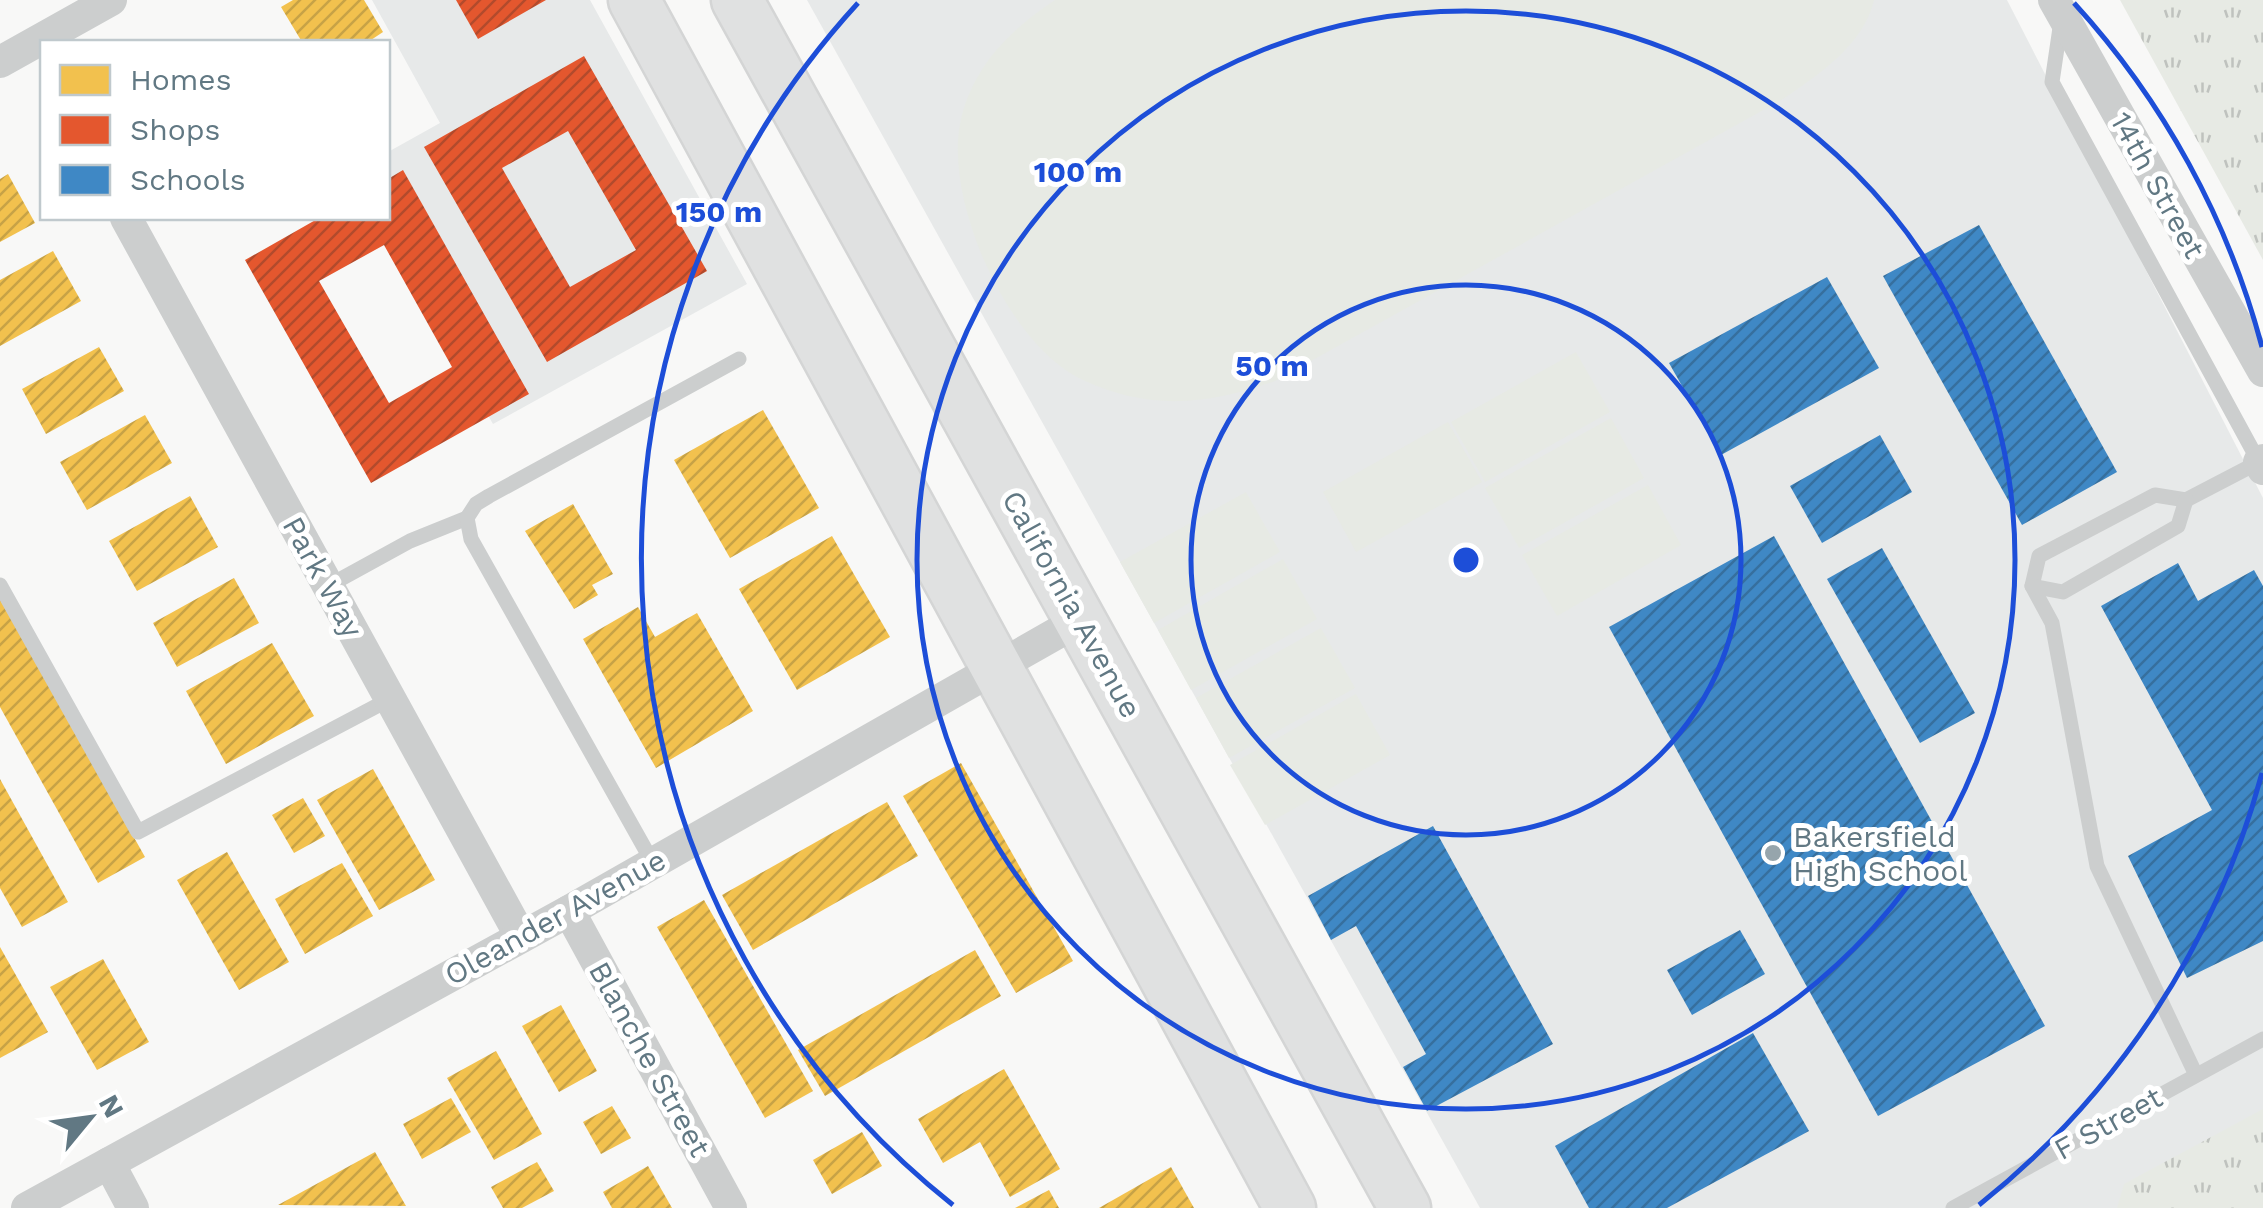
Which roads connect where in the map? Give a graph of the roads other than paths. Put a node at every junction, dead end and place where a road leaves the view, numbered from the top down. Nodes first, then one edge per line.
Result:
1 (110, 0) edge
2 (634, 0) edge
3 (738, 0) edge
4 (2058, 8) edge
5 (52, 25) edge
6 (0, 62) edge
7 (127, 220) edge
8 (739, 359) dead end
9 (2263, 371) edge
10 (2262, 463) edge
11 (2186, 500) junction
12 (467, 518) junction
13 (0, 585) edge
14 (328, 586) junction
15 (2032, 586) junction
16 (1080, 620) junction
17 (994, 667) junction
18 (390, 699) junction
19 (653, 863) junction
20 (569, 911) junction
21 (521, 937) junction
22 (2263, 1039) edge
23 (2196, 1076) junction
24 (109, 1163) junction
25 (27, 1208) edge
26 (133, 1208) edge
27 (731, 1208) edge
28 (1290, 1208) edge
29 (1405, 1208) edge
30 (1953, 1208) edge

1 - 5 street
2 - 17 main road
3 - 16 main road, California Avenue
4 - 9 street, 14th Street
4 - 10 lane
5 - 6 street
7 - 14 street, Park Way
8 - 12 lane
10 - 11 lane
11 - 15 lane
11 - 15 lane
12 - 14 lane
12 - 19 lane
13 - 18 lane
14 - 18 street, Park Way
15 - 23 lane
16 - 17 street, Oleander Avenue
16 - 29 main road, California Avenue
17 - 19 street, Oleander Avenue
17 - 28 main road
18 - 21 street, Park Way
19 - 20 street, Oleander Avenue
20 - 21 street, Oleander Avenue
20 - 27 street, Blanche Street
21 - 24 street, Oleander Avenue
22 - 23 lane, F Street
23 - 30 lane, F Street
24 - 25 street, Oleander Avenue
24 - 26 street

